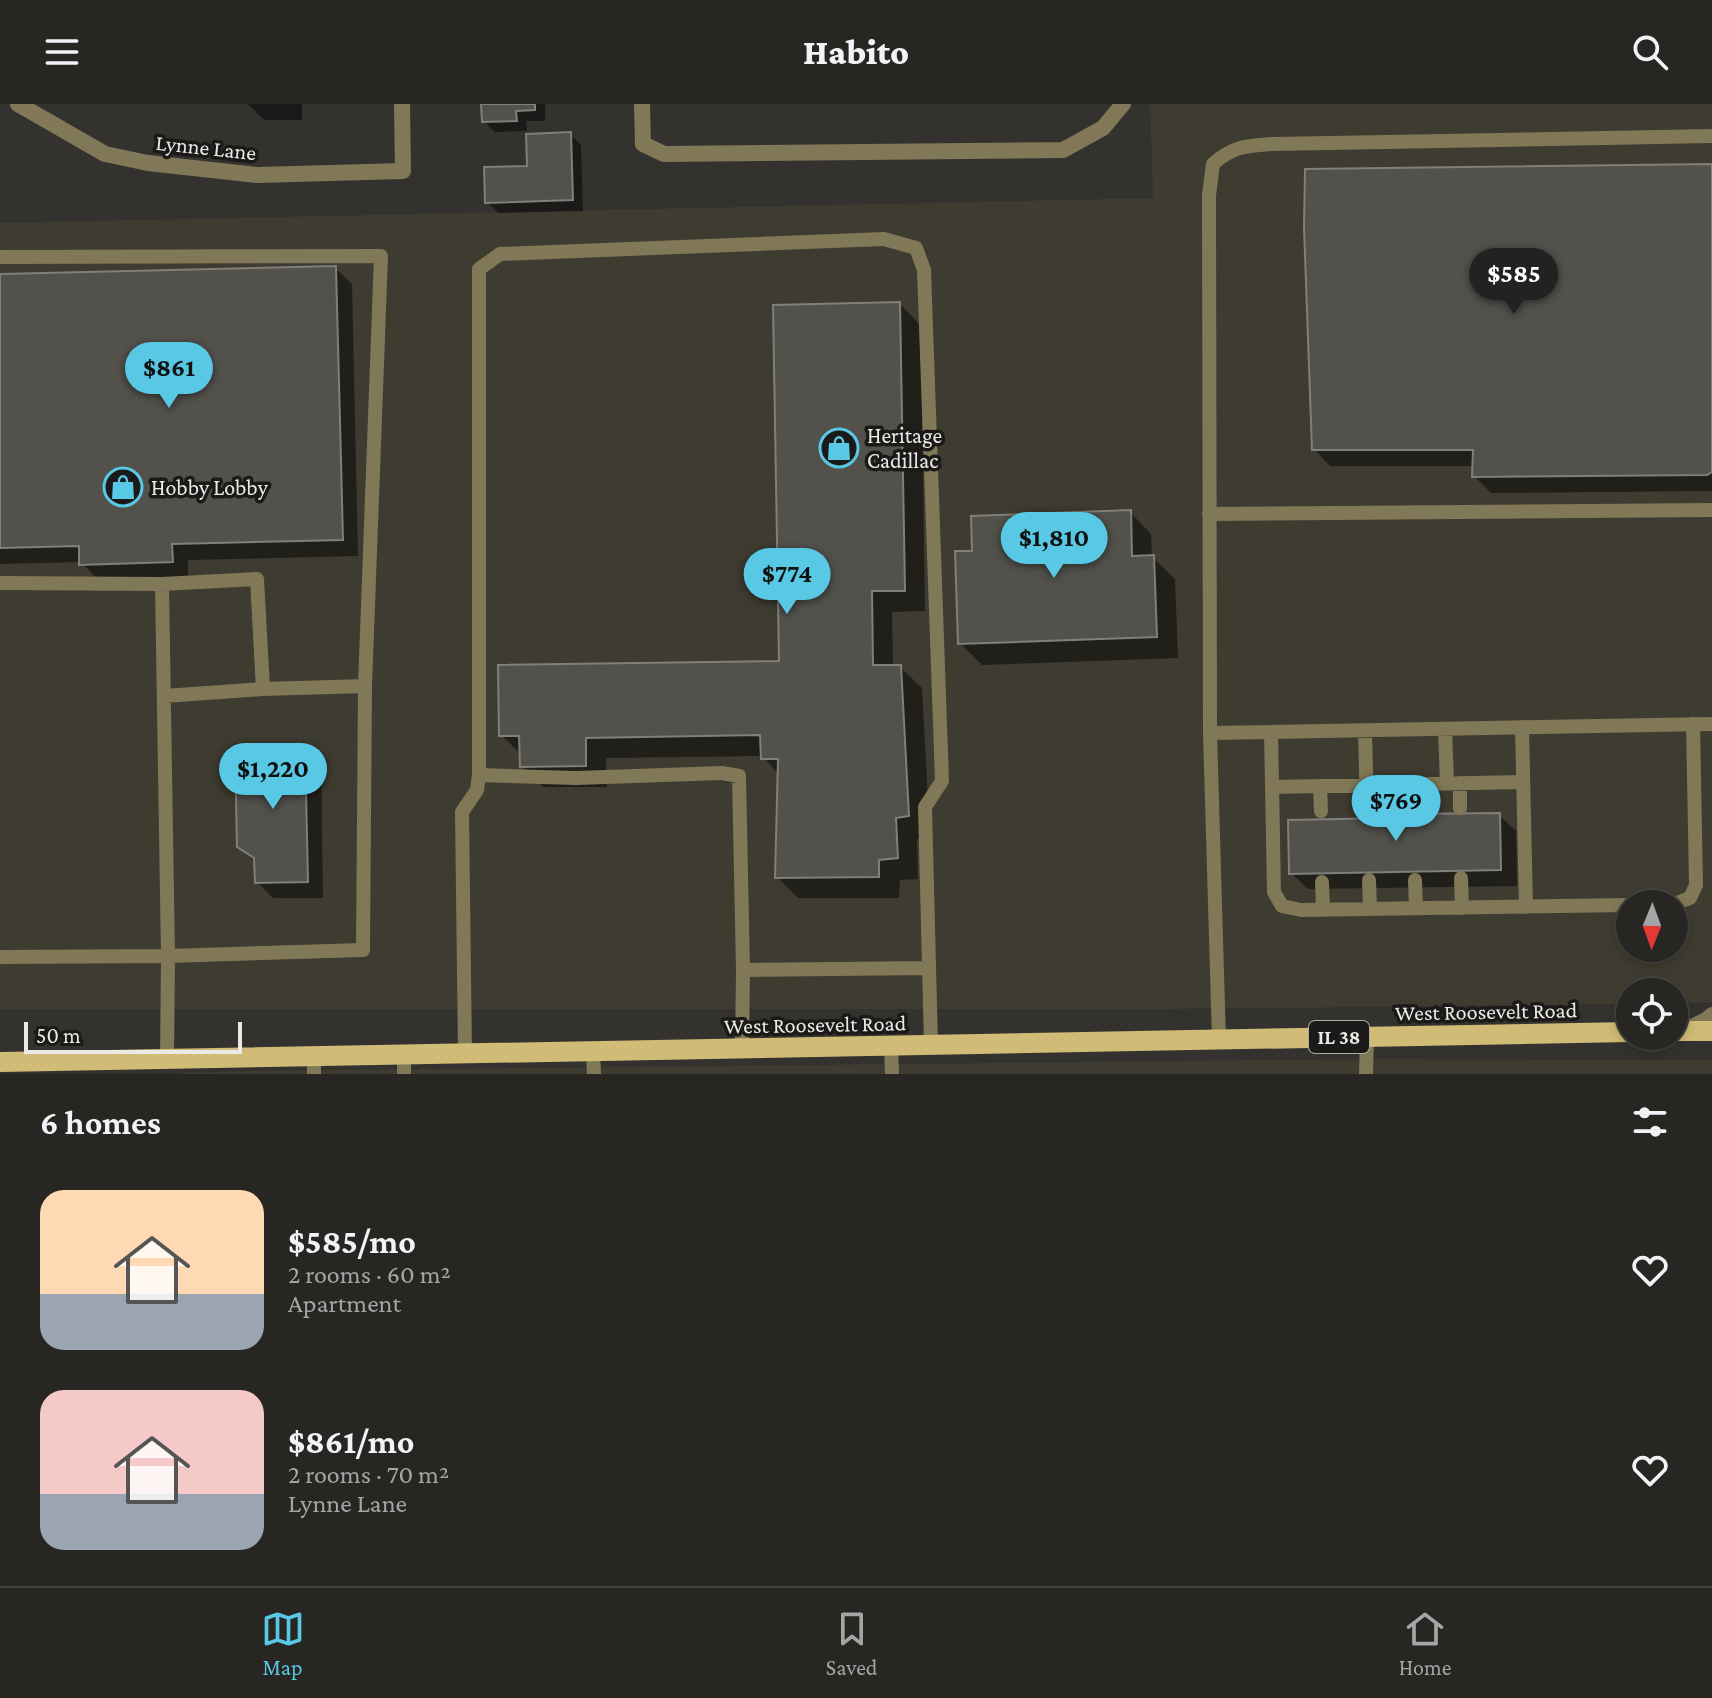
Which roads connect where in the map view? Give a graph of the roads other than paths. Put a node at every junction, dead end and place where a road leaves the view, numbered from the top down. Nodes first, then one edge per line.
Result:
1 (18, 104) edge
2 (402, 104) edge
3 (642, 104) edge
4 (1114, 108) edge
5 (1712, 136) edge
6 (0, 257) edge
7 (1712, 510) edge
8 (1209, 514) junction
9 (0, 583) edge
10 (162, 584) junction
11 (365, 686) junction
12 (263, 689) junction
13 (164, 696) junction
14 (1693, 724) junction
15 (1712, 724) edge
16 (1522, 727) junction
17 (1445, 729) junction
18 (1365, 731) junction
19 (1271, 732) junction
20 (1210, 733) junction
21 (479, 775) junction
22 (1523, 782) junction
23 (1453, 783) junction
24 (1413, 784) junction
25 (1367, 785) junction
26 (1320, 786) junction
27 (1272, 787) junction
28 (1460, 808) dead end
29 (1413, 809) dead end
30 (1367, 810) dead end
31 (1321, 811) dead end
32 (1461, 878) dead end
33 (1369, 880) dead end
34 (1415, 880) dead end
35 (1322, 882) dead end
36 (1688, 899) edge
37 (1616, 905) edge
38 (1526, 907) junction
39 (1416, 908) junction
40 (1462, 908) junction
41 (1370, 909) junction
42 (1323, 910) junction
43 (168, 956) junction
44 (0, 957) edge
45 (929, 968) junction
46 (743, 970) junction
47 (1712, 1014) edge
48 (1688, 1026) edge
49 (1688, 1031) edge
50 (1712, 1031) edge
51 (1616, 1032) edge
52 (1367, 1037) junction
53 (1219, 1040) junction
54 (931, 1045) junction
55 (891, 1046) junction
56 (742, 1049) junction
57 (593, 1052) junction
58 (465, 1054) junction
59 (167, 1059) junction
60 (0, 1062) edge
61 (404, 1064) edge
62 (314, 1065) edge
63 (189, 1067) edge
64 (594, 1074) edge
65 (892, 1074) edge
66 (1366, 1074) edge

1 - 2 street, Lynne Lane
3 - 4 street
5 - 8 lane
6 - 11 lane
7 - 8 lane
8 - 20 lane
9 - 10 lane
10 - 12 lane
10 - 13 lane
11 - 12 lane
11 - 43 lane
12 - 13 lane
13 - 43 lane
14 - 15 lane
14 - 16 lane
14 - 36 lane
16 - 17 lane
16 - 22 lane
17 - 18 lane
17 - 23 lane
18 - 19 lane
18 - 25 lane
19 - 20 lane
19 - 27 lane
20 - 53 lane
21 - 45 lane
21 - 46 lane
21 - 58 lane
22 - 23 lane
22 - 38 lane
23 - 24 lane
23 - 28 lane
24 - 25 lane
24 - 29 lane
25 - 26 lane
25 - 30 lane
26 - 27 lane
26 - 31 lane
27 - 42 lane
32 - 40 lane
33 - 41 lane
34 - 39 lane
35 - 42 lane
37 - 38 lane
38 - 40 lane
39 - 40 lane
39 - 41 lane
41 - 42 lane
43 - 44 lane
43 - 59 lane
45 - 46 lane
45 - 54 lane
46 - 56 lane
47 - 48 lane
49 - 50 main road
51 - 52 main road, West Roosevelt Road / IL 38
52 - 53 main road, West Roosevelt Road / IL 38
52 - 66 lane
53 - 54 main road, West Roosevelt Road / IL 38
54 - 55 main road, West Roosevelt Road / IL 38
55 - 56 main road, West Roosevelt Road / IL 38
55 - 65 lane
56 - 57 main road, West Roosevelt Road / IL 38
57 - 58 main road, West Roosevelt Road / IL 38
57 - 64 lane
58 - 61 main road, West Roosevelt Road / IL 38
59 - 60 main road, West Roosevelt Road / IL 38
59 - 63 main road, West Roosevelt Road / IL 38
61 - 62 main road, West Roosevelt Road / IL 38
62 - 63 main road, West Roosevelt Road / IL 38

